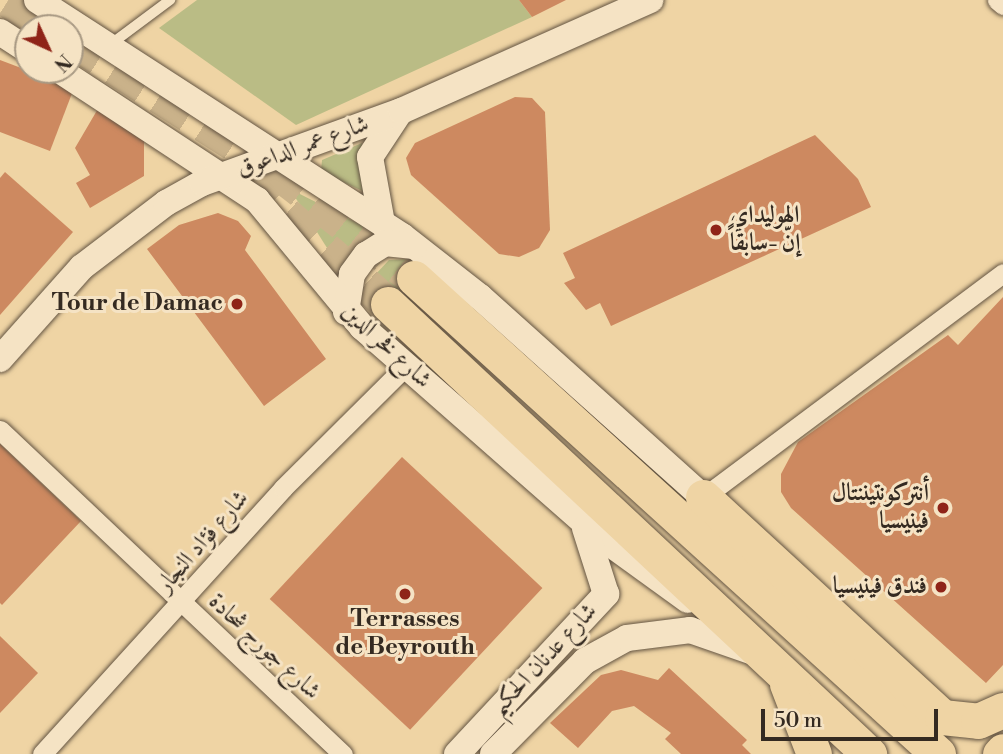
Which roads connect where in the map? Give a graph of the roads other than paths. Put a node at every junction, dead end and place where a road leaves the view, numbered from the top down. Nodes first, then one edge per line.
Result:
1 (37, 0) edge
2 (170, 0) edge
3 (650, 0) edge
4 (997, 0) edge
5 (1003, 5) edge
6 (110, 45) junction
7 (81, 84) edge
8 (401, 111) junction
9 (280, 157) junction
10 (225, 176) junction
11 (382, 223) junction
12 (414, 262) junction
13 (1003, 272) edge
14 (388, 304) tunnel mouth
15 (346, 312) junction
16 (0, 359) edge
17 (405, 367) junction
18 (0, 430) edge
19 (703, 497) junction
20 (676, 518) junction
21 (581, 520) junction
22 (183, 604) junction
23 (720, 619) junction
24 (774, 666) junction
25 (1003, 710) edge
26 (43, 754) edge
27 (343, 754) edge
28 (457, 754) edge
29 (494, 754) edge
30 (814, 754) edge
31 (869, 754) edge
32 (938, 754) edge

1 - 6 main road
2 - 6 lane
3 - 8 main road, شارع عمر الداعوق
4 - 5 street
6 - 9 main road
7 - 10 main road, شارع فخر الدين
8 - 9 main road, شارع عمر الداعوق
8 - 11 main road
9 - 10 main road, شارع عمر الداعوق
9 - 11 main road
10 - 15 main road, شارع فخر الدين
10 - 16 main road, شارع عمر الداعوق
11 - 12 main road
12 - 15 main road
12 - 19 main road
12 - 20 highway
13 - 19 street
14 - 23 highway
15 - 17 main road, شارع فخر الدين
17 - 21 main road, شارع فخر الدين
17 - 22 street, شارع فؤاد النجار
18 - 22 street, شارع جورج شحادة
19 - 20 street
19 - 25 highway
20 - 32 highway
21 - 23 main road, شارع فخر الدين
21 - 28 main road, شارع عدنان الحكيم
22 - 26 street, شارع فؤاد النجار
22 - 27 street, شارع جورج شحادة
23 - 24 highway
24 - 29 main road, شارع عدنان الحكيم
24 - 30 highway
24 - 31 highway

